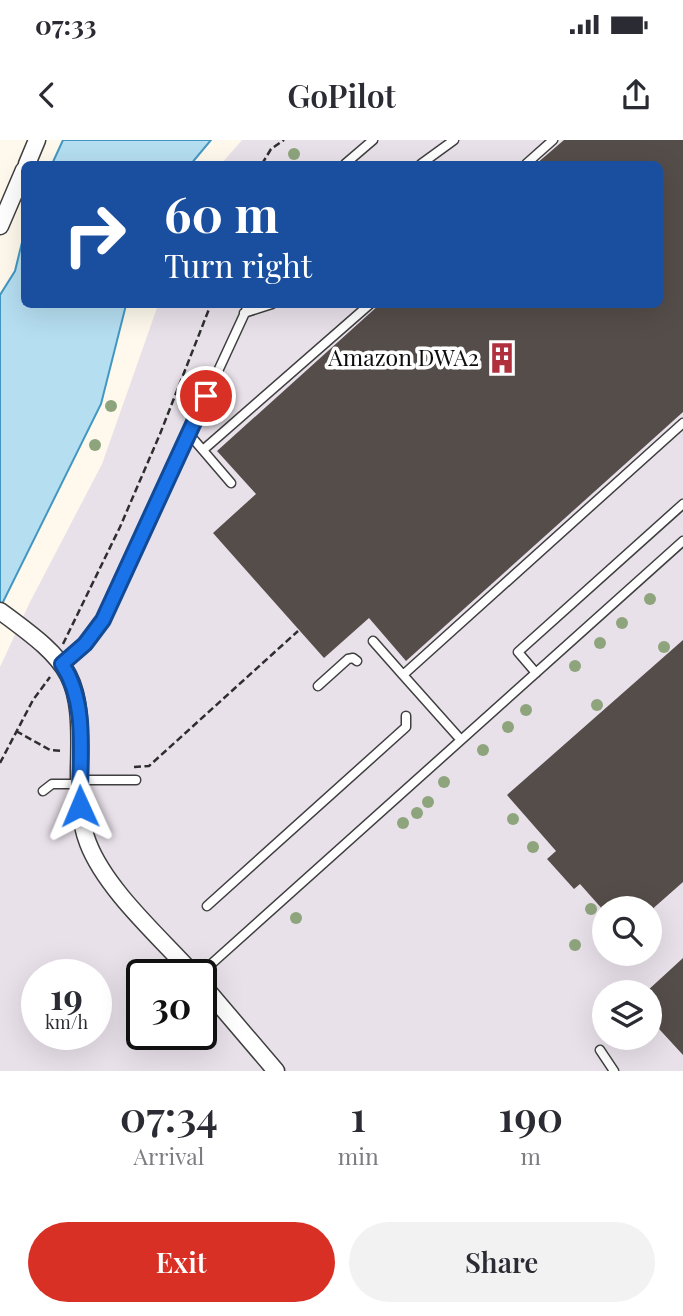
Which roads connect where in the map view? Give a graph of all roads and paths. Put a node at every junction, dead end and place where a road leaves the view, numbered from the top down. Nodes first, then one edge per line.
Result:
1 (37, 140) edge
2 (284, 140) edge
3 (373, 140) edge
4 (454, 140) edge
5 (553, 140) edge
6 (28, 161) edge
7 (264, 161) edge
8 (348, 161) edge
9 (425, 161) edge
10 (529, 161) edge
11 (21, 177) edge
12 (0, 226) edge
13 (209, 308) edge
14 (365, 308) edge
15 (246, 309) edge
16 (683, 423) edge
17 (189, 434) junction
18 (203, 450) junction
19 (231, 484) dead end
20 (683, 503) edge
21 (683, 541) edge
22 (0, 611) edge
23 (298, 631) dead end
24 (66, 636) dead end
25 (373, 641) dead end
26 (357, 661) dead end
27 (57, 669) junction
28 (536, 673) junction
29 (403, 675) junction
30 (318, 686) dead end
31 (406, 716) dead end
32 (16, 731) junction
33 (461, 740) junction
34 (80, 751) junction
35 (0, 763) edge
36 (128, 767) dead end
37 (136, 780) dead end
38 (79, 782) junction
39 (43, 791) dead end
40 (207, 906) dead end
41 (181, 959) edge
42 (214, 959) edge
43 (217, 1002) edge
44 (600, 1050) dead end
45 (276, 1071) edge
46 (614, 1071) edge

1 - 6 street
2 - 7 path
3 - 8 lane
4 - 9 lane
5 - 10 lane
11 - 12 street
13 - 24 path
14 - 18 lane
15 - 17 lane
16 - 29 lane
17 - 18 lane
17 - 27 lane
18 - 19 lane
20 - 28 lane
21 - 28 lane
22 - 27 street
23 - 36 path
25 - 29 lane
26 - 30 lane
27 - 32 path
27 - 34 street
28 - 33 lane
29 - 33 lane
31 - 40 lane
32 - 34 path
32 - 35 path
33 - 42 lane
34 - 38 street
37 - 38 lane
38 - 39 lane
38 - 41 street
43 - 45 street
44 - 46 lane

